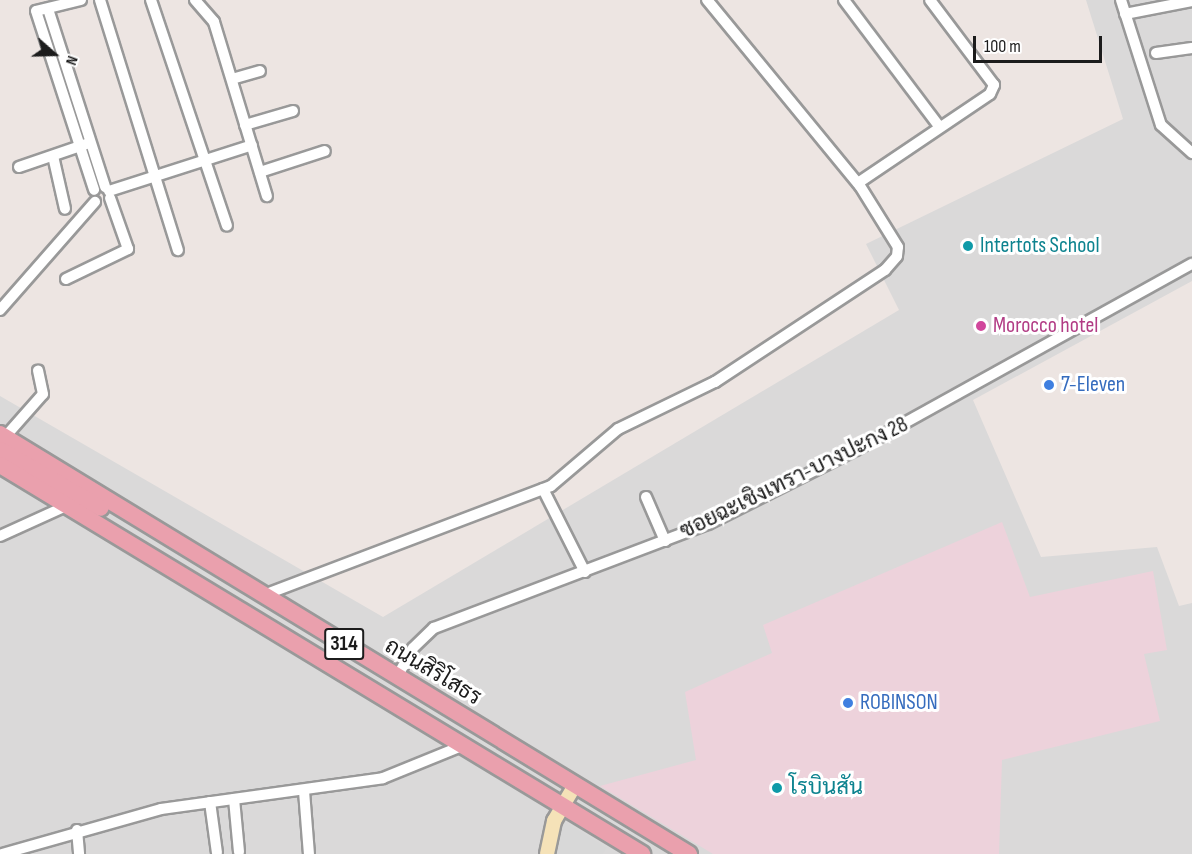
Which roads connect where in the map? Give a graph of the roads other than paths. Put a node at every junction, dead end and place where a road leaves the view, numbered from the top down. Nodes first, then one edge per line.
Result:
1 (81, 0) edge
2 (100, 0) edge
3 (151, 0) edge
4 (195, 0) edge
5 (707, 0) edge
6 (844, 0) edge
7 (930, 0) edge
8 (1121, 0) edge
9 (1192, 1) edge
10 (1151, 4) edge
11 (39, 6) edge
12 (1125, 14) junction
13 (1192, 48) edge
14 (1156, 53) dead end
15 (261, 71) dead end
16 (232, 79) junction
17 (292, 111) dead end
18 (246, 125) junction
19 (939, 126) junction
20 (92, 142) junction
21 (252, 145) junction
22 (81, 146) junction
23 (325, 151) dead end
24 (1192, 153) edge
25 (53, 156) junction
26 (206, 160) junction
27 (19, 167) dead end
28 (260, 171) junction
29 (156, 177) junction
30 (858, 183) junction
31 (104, 191) junction
32 (267, 196) dead end
33 (95, 202) junction
34 (66, 209) dead end
35 (227, 226) dead end
36 (178, 250) dead end
37 (1192, 264) edge
38 (66, 279) dead end
39 (0, 310) edge
40 (38, 371) dead end
41 (2, 440) edge
42 (0, 465) edge
43 (543, 489) junction
44 (646, 497) dead end
45 (66, 506) junction
46 (0, 536) edge
47 (665, 541) junction
48 (585, 572) junction
49 (264, 595) junction
50 (397, 676) junction
51 (462, 746) junction
52 (575, 785) junction
53 (304, 790) junction
54 (234, 799) junction
55 (210, 802) junction
56 (562, 806) junction
57 (77, 830) junction
58 (239, 852) dead end
59 (217, 853) edge
60 (2, 854) edge
61 (79, 854) edge
62 (309, 854) edge
63 (547, 854) edge
64 (642, 854) edge
65 (688, 854) edge

1 - 11 street
2 - 29 street
3 - 26 street
4 - 16 street
5 - 30 street
6 - 19 street
7 - 19 street
8 - 12 street
9 - 10 street
10 - 12 street
11 - 20 street
11 - 22 street
12 - 24 street
13 - 14 street
15 - 16 street
16 - 18 street
17 - 18 street
18 - 21 street
19 - 30 street
20 - 22 street
20 - 31 street
21 - 26 street
21 - 28 street
22 - 25 street
22 - 31 street
23 - 28 street
25 - 27 street
25 - 34 street
26 - 29 street
26 - 35 street
28 - 32 street
29 - 31 street
29 - 36 street
30 - 43 street
31 - 33 street
31 - 33 street
31 - 38 street
33 - 39 street
37 - 47 street, ซอยฉะเชิงเทรา-บางปะกง 28
40 - 41 street
41 - 49 highway, ถนนสิริโสธร / 314
42 - 45 highway, 314
43 - 48 street
43 - 49 street
44 - 47 street
45 - 46 street
45 - 51 highway, 314
47 - 48 street, ซอยฉะเชิงเทรา-บางปะกง 28
48 - 50 street, ซอยฉะเชิงเทรา-บางปะกง 28
49 - 50 highway, ถนนสิริโสธร / 314
50 - 52 highway, ถนนสิริโสธร / 314
51 - 53 street
51 - 56 highway, 314
52 - 56 main road
52 - 65 highway, ถนนสิริโสธร / 314
53 - 54 street
53 - 62 street
54 - 55 street
54 - 58 street
55 - 57 street
55 - 59 street
56 - 63 main road
56 - 64 highway, 314
57 - 60 street
57 - 61 street

